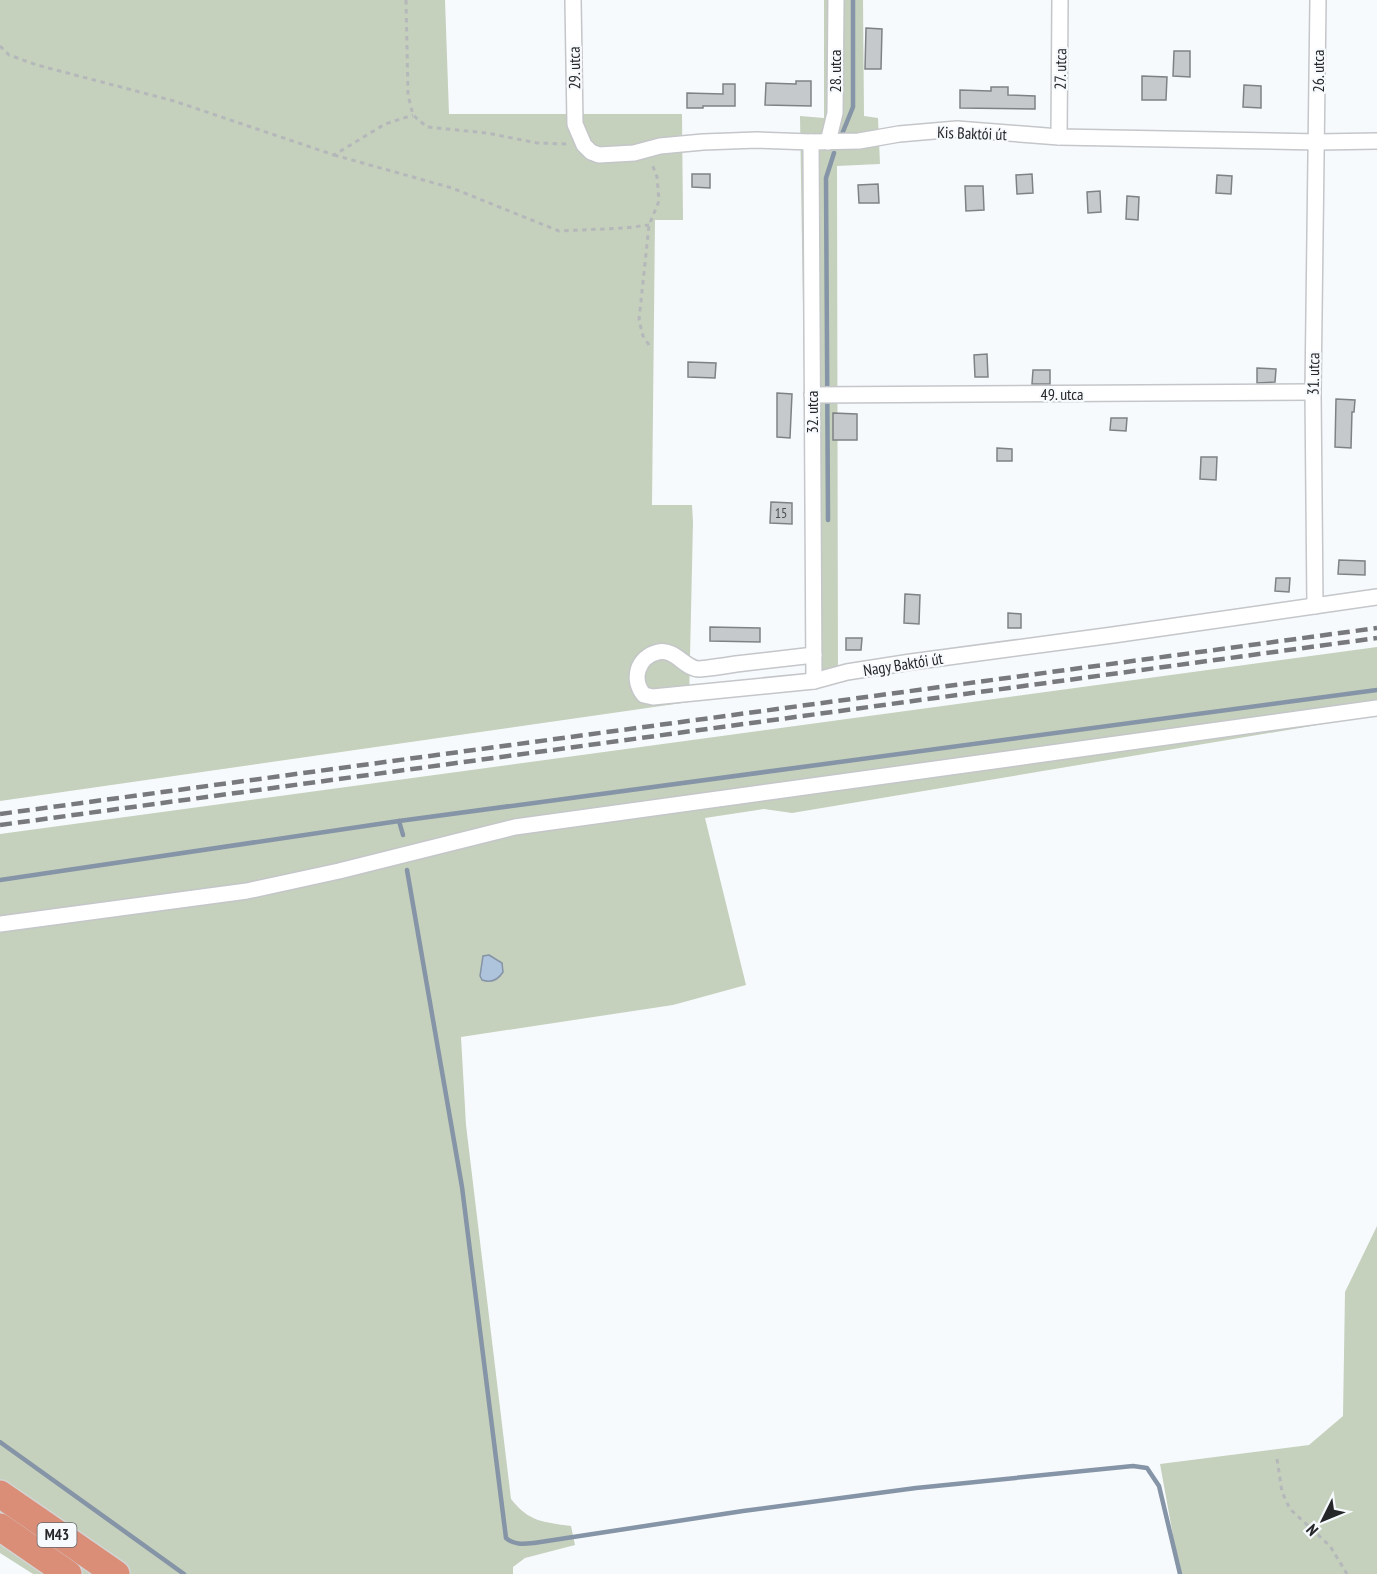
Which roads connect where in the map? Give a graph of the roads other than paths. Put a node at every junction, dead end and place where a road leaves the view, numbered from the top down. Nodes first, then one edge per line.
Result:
1 (573, 0) edge
2 (836, 0) edge
3 (1060, 0) edge
4 (1318, 0) edge
5 (1059, 137) junction
6 (581, 140) joint
7 (1377, 141) edge
8 (811, 142) junction
9 (828, 142) junction
10 (1318, 142) junction
11 (1312, 392) junction
12 (812, 395) junction
13 (1377, 597) edge
14 (1315, 606) junction
15 (814, 655) junction
16 (814, 681) junction
17 (1377, 708) edge
18 (0, 924) edge
19 (0, 1494) edge
20 (0, 1527) edge
21 (68, 1574) edge
22 (116, 1574) edge

1 - 6 street, 29. utca
2 - 9 street, 28. utca
3 - 5 street, 27. utca
4 - 10 street, 26. utca
5 - 9 street, Kis Baktói út
5 - 10 street, Kis Baktói út
6 - 8 street, Kis Baktói út
7 - 10 street, Kis Baktói út
8 - 9 street, Kis Baktói út
8 - 12 street, 32. utca
10 - 11 street, 31. utca
11 - 12 street, 49. utca
11 - 14 street, 31. utca
12 - 15 street, 32. utca
13 - 14 street, Nagy Baktói út
14 - 16 street, Nagy Baktói út
15 - 16 street, 32. utca
15 - 16 street, Nagy Baktói út
17 - 18 street
19 - 22 highway, M43
20 - 21 highway, M43

